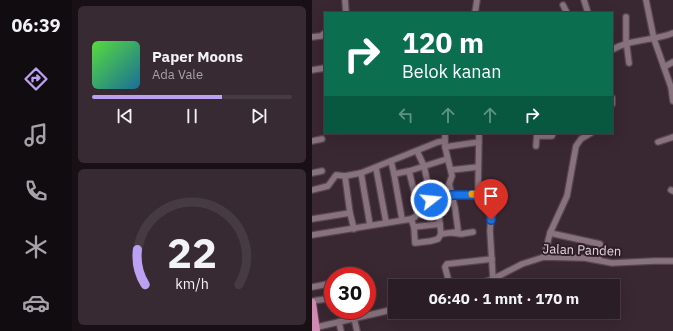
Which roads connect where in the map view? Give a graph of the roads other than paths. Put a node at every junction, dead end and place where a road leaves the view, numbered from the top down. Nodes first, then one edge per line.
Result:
1 (345, 0) edge
2 (477, 0) edge
3 (584, 0) edge
4 (646, 0) edge
5 (563, 6) dead end
6 (346, 12) edge
7 (475, 12) edge
8 (566, 12) edge
9 (588, 12) edge
10 (626, 17) dead end
11 (673, 33) edge
12 (324, 34) edge
13 (312, 37) edge
14 (654, 39) junction
15 (626, 44) junction
16 (613, 50) edge
17 (673, 62) edge
18 (629, 63) dead end
19 (664, 67) junction
20 (324, 68) edge
21 (312, 70) edge
22 (673, 101) edge
23 (445, 134) edge
24 (479, 134) edge
25 (537, 134) edge
26 (553, 134) edge
27 (578, 134) edge
28 (589, 134) edge
29 (673, 136) edge
30 (322, 139) dead end
31 (581, 139) junction
32 (312, 141) edge
33 (479, 142) junction
34 (658, 142) dead end
35 (445, 144) junction
36 (536, 146) dead end
37 (418, 151) junction
38 (447, 159) junction
39 (391, 161) junction
40 (424, 166) junction
41 (478, 167) junction
42 (376, 168) junction
43 (451, 170) junction
44 (322, 171) dead end
45 (409, 172) junction
46 (312, 173) edge
47 (361, 173) junction
48 (394, 174) junction
49 (345, 176) junction
50 (312, 190) edge
51 (478, 194) junction
52 (452, 195) junction
53 (434, 198) junction
54 (419, 211) junction
55 (350, 213) junction
56 (312, 218) edge
57 (402, 219) junction
58 (411, 219) junction
59 (386, 222) junction
60 (440, 224) junction
61 (370, 225) junction
62 (414, 227) junction
63 (354, 229) junction
64 (473, 232) dead end
65 (450, 233) junction
66 (550, 233) junction
67 (441, 234) junction
68 (312, 235) edge
69 (544, 257) junction
70 (492, 259) junction
71 (598, 260) junction
72 (673, 262) edge
73 (448, 279) edge
74 (493, 279) joint
75 (324, 285) edge
76 (312, 287) edge
77 (324, 300) edge
78 (312, 302) edge
79 (388, 309) edge
80 (376, 311) edge
81 (350, 319) edge
82 (354, 319) edge
83 (339, 322) junction
84 (314, 328) edge
85 (341, 331) edge
86 (357, 331) edge

1 - 6 street
2 - 7 street
3 - 9 street
4 - 14 street
5 - 8 street
10 - 15 street
11 - 14 street
12 - 13 street
14 - 15 street
14 - 19 street
15 - 16 street
15 - 18 street
17 - 19 street
19 - 22 street
20 - 21 street
23 - 35 street
24 - 33 street
25 - 26 street
25 - 36 street
27 - 31 street
28 - 31 street
29 - 34 street
30 - 32 street
31 - 66 street
33 - 35 street
33 - 41 street
35 - 37 street
35 - 38 street
37 - 39 street
37 - 40 street
38 - 40 street
38 - 43 street
39 - 42 street
39 - 48 street
40 - 45 street
40 - 53 street
41 - 43 street
41 - 51 street
42 - 47 street
42 - 59 street
43 - 52 street
44 - 46 street
45 - 48 street
45 - 54 street
47 - 49 street
47 - 61 street
48 - 57 street
49 - 50 street
49 - 55 street
51 - 52 street
51 - 70 street
52 - 53 street
52 - 65 street
53 - 54 street
53 - 60 street
54 - 58 street
55 - 56 street
55 - 63 street
57 - 58 street
57 - 59 street
58 - 62 street
59 - 61 street
60 - 62 street
60 - 67 street
61 - 63 street
62 - 67 street
63 - 68 street
64 - 65 street
65 - 67 street
66 - 69 street
66 - 71 street
69 - 71 street, Jalan Panden
69 - 74 street, Jalan Panden
70 - 73 street
70 - 74 street
71 - 72 street, Jalan Panden
75 - 76 street
77 - 78 street
78 - 84 highway
79 - 80 street
81 - 83 street
82 - 86 street
83 - 84 street
83 - 85 street

